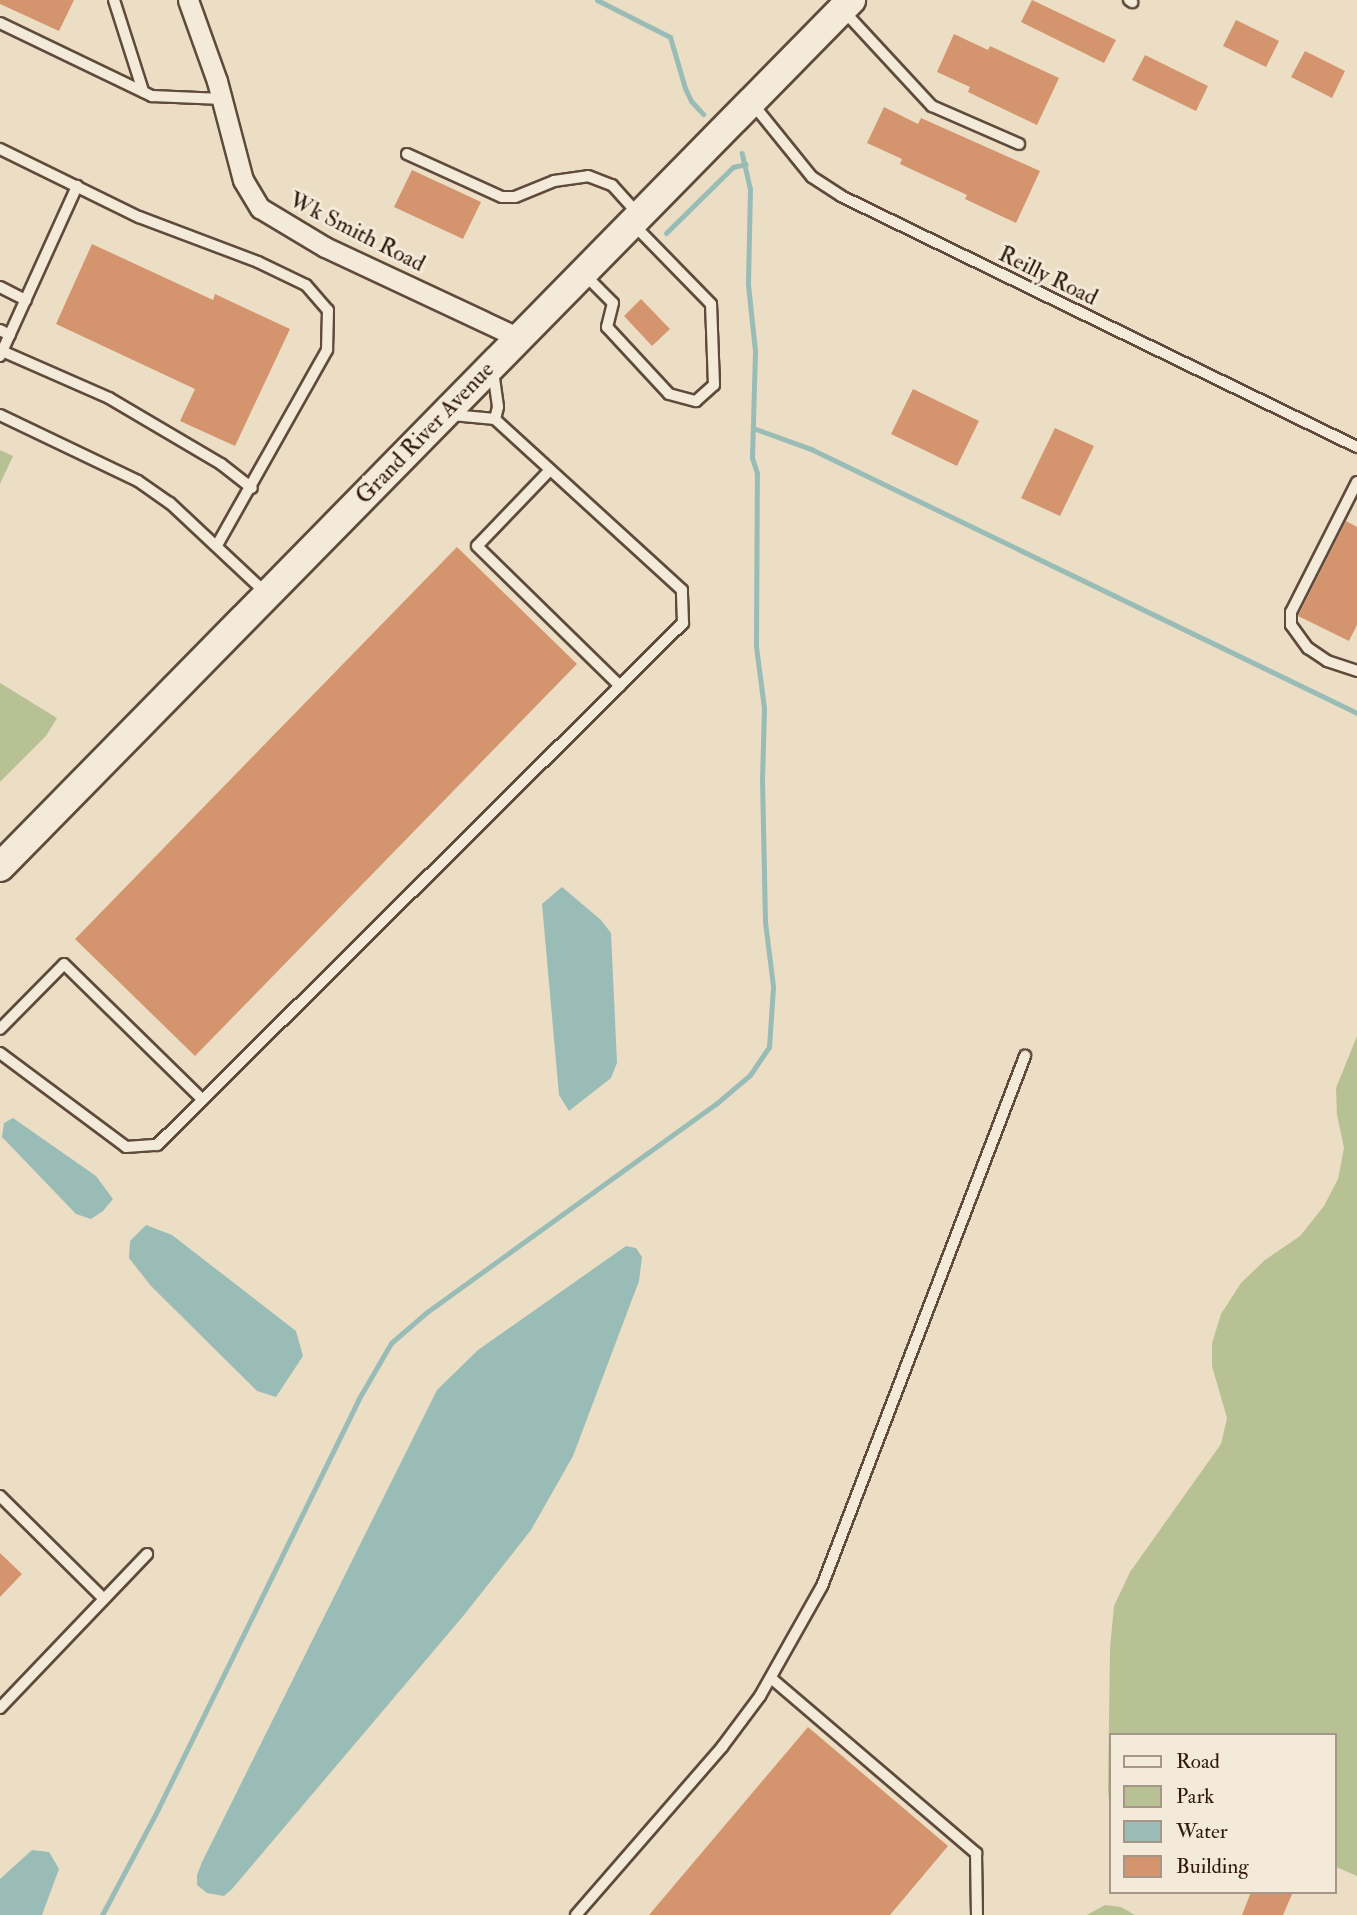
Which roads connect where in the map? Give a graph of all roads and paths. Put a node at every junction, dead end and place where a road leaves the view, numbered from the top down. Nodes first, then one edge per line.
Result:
1 (114, 0) edge
2 (188, 0) edge
3 (847, 5) edge
4 (0, 23) edge
5 (143, 91) junction
6 (222, 99) junction
7 (752, 103) junction
8 (1019, 144) dead end
9 (0, 149) edge
10 (407, 154) dead end
11 (77, 186) junction
12 (636, 220) junction
13 (583, 273) junction
14 (0, 287) edge
15 (26, 300) junction
16 (5, 332) edge
17 (519, 338) junction
18 (1, 354) edge
19 (492, 363) junction
20 (0, 415) edge
21 (443, 415) junction
22 (495, 419) junction
23 (1357, 446) edge
24 (550, 470) junction
25 (1357, 482) edge
26 (252, 488) junction
27 (217, 545) junction
28 (267, 594) junction
29 (1357, 671) edge
30 (620, 686) junction
31 (0, 867) edge
32 (0, 1029) edge
33 (0, 1053) edge
34 (1025, 1056) dead end
35 (203, 1100) junction
36 (0, 1496) edge
37 (147, 1554) dead end
38 (104, 1599) junction
39 (771, 1678) junction
40 (0, 1708) edge
41 (576, 1915) edge
42 (978, 1915) edge

1 - 5 lane
2 - 6 street, Wk Smith Road
3 - 7 main road, Grand River Avenue
3 - 8 lane
4 - 5 lane
5 - 6 lane
6 - 17 street, Wk Smith Road
7 - 12 main road, Grand River Avenue
7 - 23 lane, Reilly Road
9 - 11 lane
10 - 12 lane
11 - 15 lane
11 - 26 lane
12 - 13 main road, Grand River Avenue
12 - 13 lane
13 - 17 main road, Grand River Avenue
14 - 15 lane
15 - 16 lane
16 - 18 lane
17 - 19 main road, Grand River Avenue
18 - 26 lane
19 - 21 main road, Grand River Avenue
19 - 22 lane
20 - 27 lane
21 - 22 lane
21 - 28 main road, Grand River Avenue
22 - 24 lane
24 - 30 lane
24 - 30 lane
25 - 29 lane
26 - 27 lane
27 - 28 lane
28 - 31 main road, Grand River Avenue
30 - 35 lane
32 - 35 lane
33 - 35 lane
34 - 39 lane
36 - 38 lane
37 - 38 lane
38 - 40 lane
39 - 41 lane
39 - 42 lane

